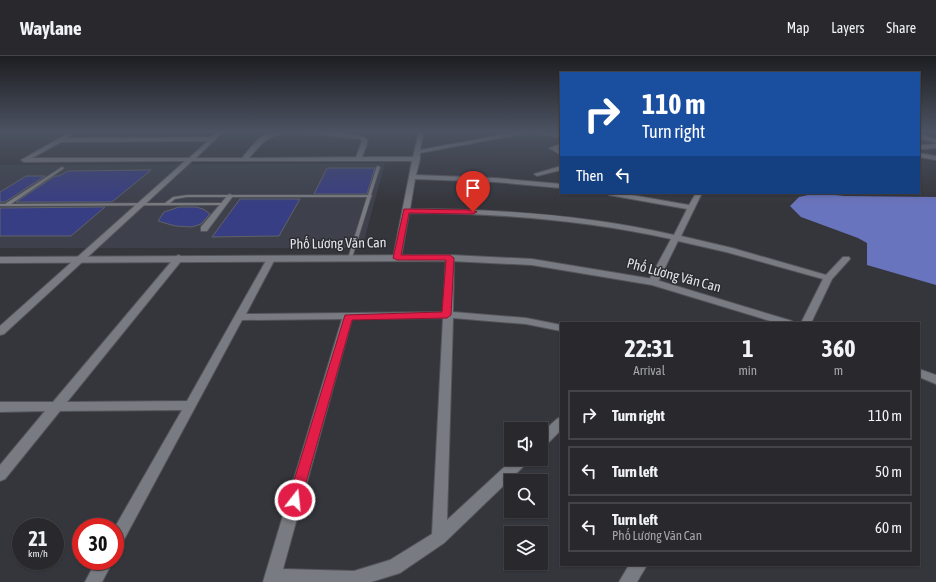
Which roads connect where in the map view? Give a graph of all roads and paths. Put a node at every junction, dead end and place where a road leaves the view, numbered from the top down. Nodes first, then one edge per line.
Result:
1 (418, 155) edge
2 (32, 156) edge
3 (194, 156) edge
4 (247, 156) edge
5 (359, 156) edge
6 (410, 156) edge
7 (920, 156) edge
8 (936, 158) edge
9 (190, 159) junction
10 (244, 159) junction
11 (358, 159) junction
12 (378, 167) dead end
13 (62, 168) dead end
14 (560, 168) edge
15 (537, 174) dead end
16 (414, 177) junction
17 (560, 186) edge
18 (614, 194) edge
19 (698, 194) edge
20 (230, 196) junction
21 (370, 196) junction
22 (166, 204) junction
23 (223, 204) junction
24 (0, 205) edge
25 (6, 205) junction
26 (138, 206) junction
27 (691, 208) junction
28 (406, 211) junction
29 (204, 229) dead end
30 (676, 237) junction
31 (179, 258) junction
32 (350, 258) junction
33 (397, 258) junction
34 (450, 258) junction
35 (80, 259) junction
36 (271, 259) junction
37 (846, 259) dead end
38 (0, 260) edge
39 (828, 278) junction
40 (653, 282) junction
41 (447, 315) junction
42 (238, 317) junction
43 (348, 317) junction
44 (785, 322) edge
45 (806, 322) edge
46 (560, 328) edge
47 (0, 332) edge
48 (920, 373) edge
49 (936, 380) edge
50 (190, 404) junction
51 (56, 406) junction
52 (0, 407) edge
53 (560, 423) edge
54 (548, 434) edge
55 (515, 466) edge
56 (0, 476) edge
57 (124, 525) edge
58 (439, 538) junction
59 (638, 566) edge
60 (100, 570) edge
61 (272, 579) edge
62 (93, 582) edge
63 (627, 582) edge

1 - 16 street
2 - 9 street
3 - 9 street
4 - 10 street
5 - 11 street
6 - 11 street
7 - 8 street
9 - 10 street
9 - 26 street
10 - 11 street
12 - 21 lane
13 - 25 lane
14 - 15 street
16 - 17 street
16 - 28 street
18 - 27 street
19 - 27 street
20 - 21 lane
20 - 22 lane
20 - 23 street
21 - 32 lane
22 - 23 lane
22 - 26 lane
23 - 29 street
24 - 25 lane
25 - 26 lane
26 - 35 street
27 - 30 street
28 - 30 street
28 - 33 street
30 - 39 street
30 - 40 street
31 - 35 street, Phố Lương Văn Can
31 - 36 street, Phố Lương Văn Can
31 - 51 street
32 - 33 street, Phố Lương Văn Can
32 - 36 street, Phố Lương Văn Can
33 - 34 street, Phố Lương Văn Can
34 - 40 street, Phố Lương Văn Can
34 - 41 street
35 - 38 street, Phố Lương Văn Can
35 - 47 street
36 - 42 street
37 - 39 street
39 - 45 street
40 - 44 street, Phố Lương Văn Can
41 - 43 street
41 - 46 street
41 - 58 street
42 - 43 street
42 - 50 street
43 - 61 street
48 - 49 street
50 - 51 street
50 - 57 street
51 - 52 street
51 - 56 street
53 - 54 street
55 - 58 street
58 - 61 street
59 - 63 street
60 - 62 street

